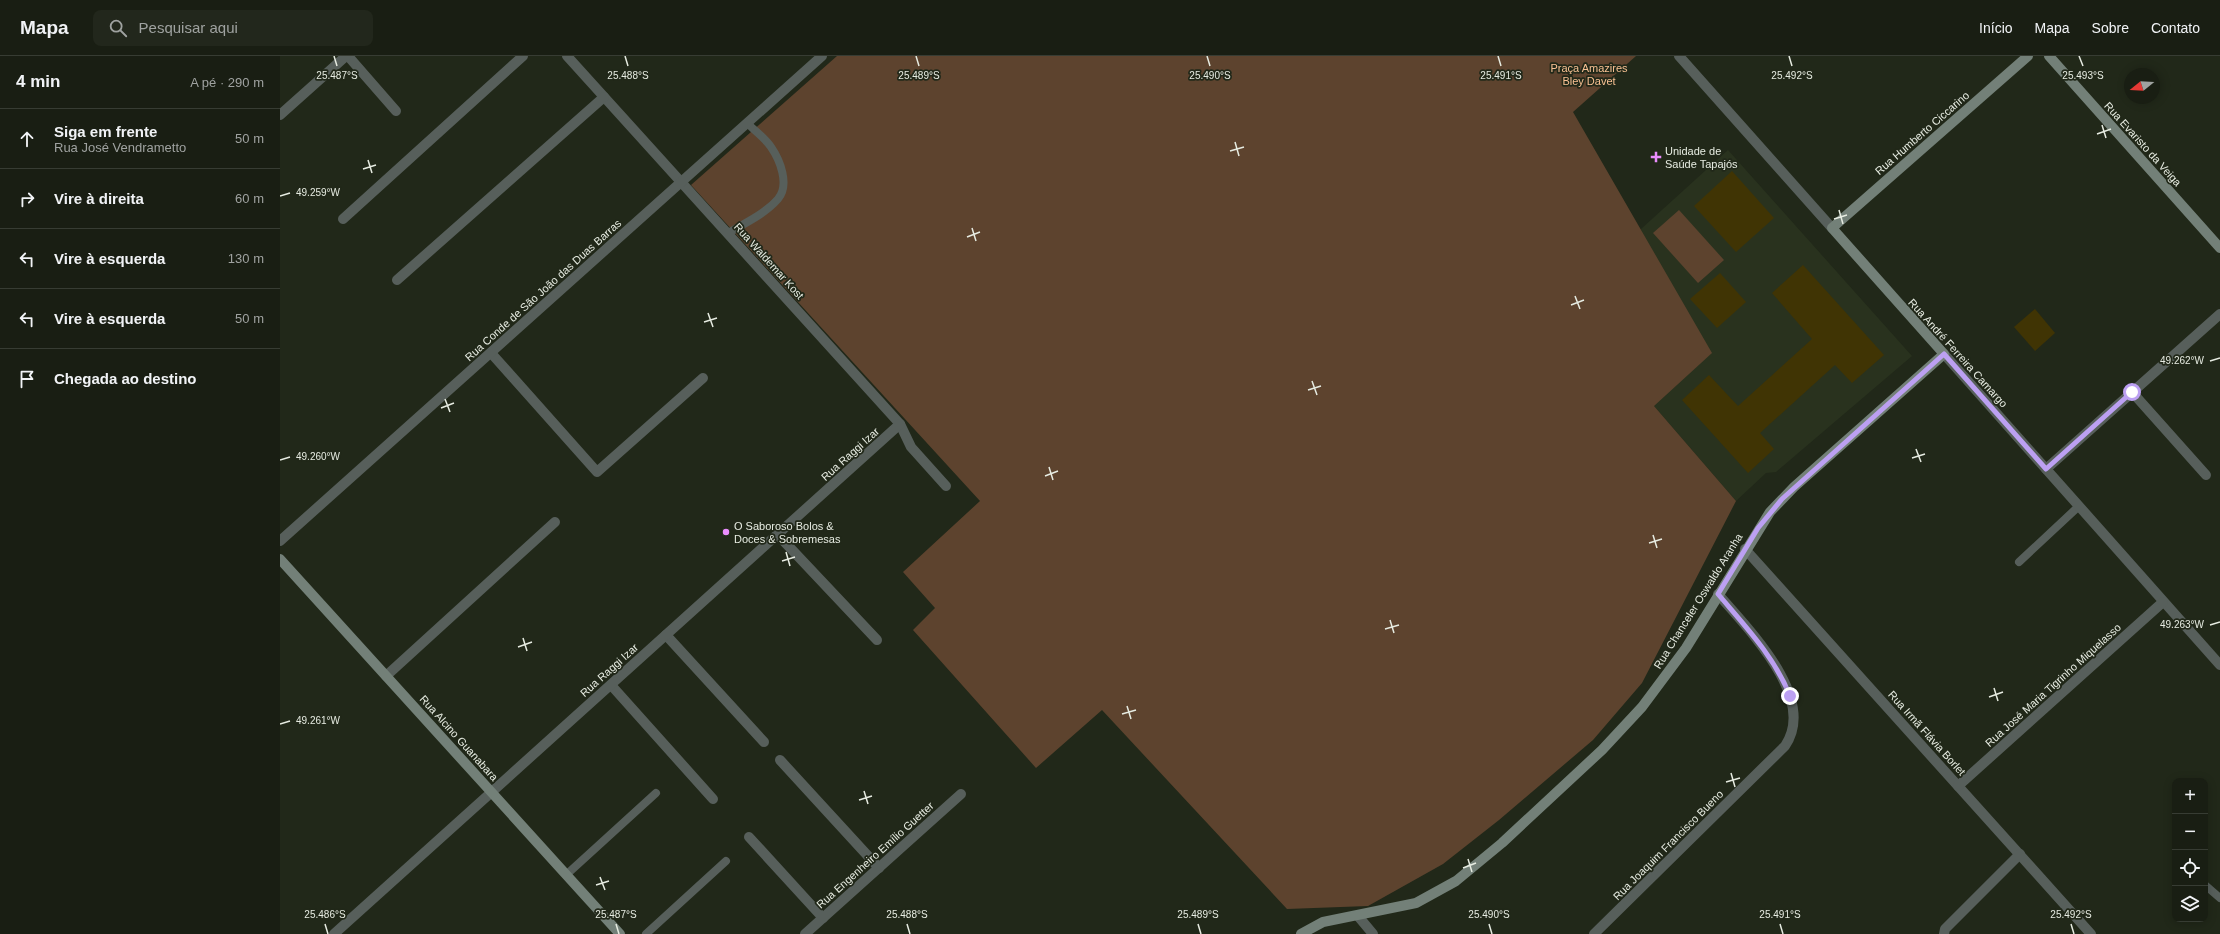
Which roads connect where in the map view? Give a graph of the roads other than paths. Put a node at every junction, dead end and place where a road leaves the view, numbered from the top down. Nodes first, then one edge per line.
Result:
1 (347, 56) edge
2 (523, 56) edge
3 (567, 56) edge
4 (822, 56) edge
5 (1679, 56) edge
6 (2028, 56) edge
7 (2049, 56) edge
8 (604, 97) junction
9 (396, 111) dead end
10 (280, 115) edge
11 (747, 123) junction
12 (682, 182) junction
13 (342, 219) dead end
14 (1832, 228) junction
15 (728, 233) junction
16 (2220, 248) edge
17 (397, 280) dead end
18 (2220, 314) edge
19 (491, 353) junction
20 (1944, 354) junction
21 (703, 378) dead end
22 (2132, 392) junction
23 (900, 424) junction
24 (2046, 469) junction
25 (2206, 475) dead end
26 (946, 486) dead end
27 (2078, 506) junction
28 (555, 522) dead end
29 (778, 535) junction
30 (280, 541) edge
31 (1745, 549) junction
32 (280, 559) edge
33 (2019, 562) dead end
34 (1718, 594) junction
35 (2163, 602) junction
36 (666, 635) junction
37 (877, 640) dead end
38 (2220, 665) edge
39 (386, 676) junction
40 (611, 685) junction
41 (764, 742) dead end
42 (780, 760) dead end
43 (1958, 786) junction
44 (492, 792) junction
45 (656, 793) dead end
46 (961, 794) dead end
47 (713, 799) dead end
48 (749, 837) dead end
49 (2020, 854) junction
50 (726, 861) dead end
51 (879, 868) junction
52 (566, 875) junction
53 (2206, 886) edge
54 (2220, 898) edge
55 (1358, 916) junction
56 (823, 918) junction
57 (334, 934) edge
58 (620, 934) edge
59 (646, 934) edge
60 (805, 934) edge
61 (1301, 934) edge
62 (1373, 934) edge
63 (1594, 934) edge
64 (1944, 934) edge
65 (2091, 934) edge

1 - 9 street
1 - 10 street
2 - 13 street
3 - 8 street, Rua Waldemar Kost
4 - 11 street, Rua Conde de São João das Duas Barras
5 - 14 street, Rua André Ferreira Camargo
6 - 14 street, Rua Humberto Ciccarino
7 - 16 street, Rua Evaristo da Veiga
8 - 12 street, Rua Waldemar Kost
8 - 17 street
11 - 12 street, Rua Conde de São João das Duas Barras
11 - 15 lane
12 - 15 street, Rua Waldemar Kost
12 - 19 street, Rua Conde de São João das Duas Barras
14 - 20 street, Rua André Ferreira Camargo
15 - 23 street, Rua Waldemar Kost
18 - 22 street
19 - 21 street
19 - 30 street, Rua Conde de São João das Duas Barras
20 - 24 street, Rua André Ferreira Camargo
20 - 31 street, Rua Chanceler Oswaldo Aranha
22 - 24 street
22 - 25 street
23 - 26 street, Rua Waldemar Kost
23 - 29 street, Rua Raggi Izar
24 - 27 street, Rua André Ferreira Camargo
27 - 33 lane
27 - 35 street, Rua André Ferreira Camargo
28 - 39 street
29 - 36 street, Rua Raggi Izar
29 - 37 street
31 - 34 street, Rua Chanceler Oswaldo Aranha
31 - 43 street, Rua Irmã Flávia Borlet
32 - 39 street, Rua Alcino Guanabara
34 - 55 street, Rua Chanceler Oswaldo Aranha
34 - 63 street, Rua Joaquim Francisco Bueno
35 - 38 street, Rua André Ferreira Camargo
35 - 43 street, Rua José Maria Tigrinho Miquelasso
36 - 40 street, Rua Raggi Izar
36 - 41 street
39 - 44 street, Rua Alcino Guanabara
40 - 44 street, Rua Raggi Izar
40 - 47 street
42 - 51 street
43 - 49 street, Rua Irmã Flávia Borlet
44 - 52 street, Rua Alcino Guanabara
44 - 57 street, Rua Raggi Izar
45 - 52 lane
46 - 51 street, Rua Engenheiro Emílio Guetter
48 - 56 street
49 - 64 street
49 - 65 street, Rua Irmã Flávia Borlet
50 - 59 lane
51 - 56 street, Rua Engenheiro Emílio Guetter
52 - 58 street, Rua Alcino Guanabara
53 - 54 lane
55 - 61 street, Rua Chanceler Oswaldo Aranha
55 - 62 street
56 - 60 street, Rua Engenheiro Emílio Guetter

